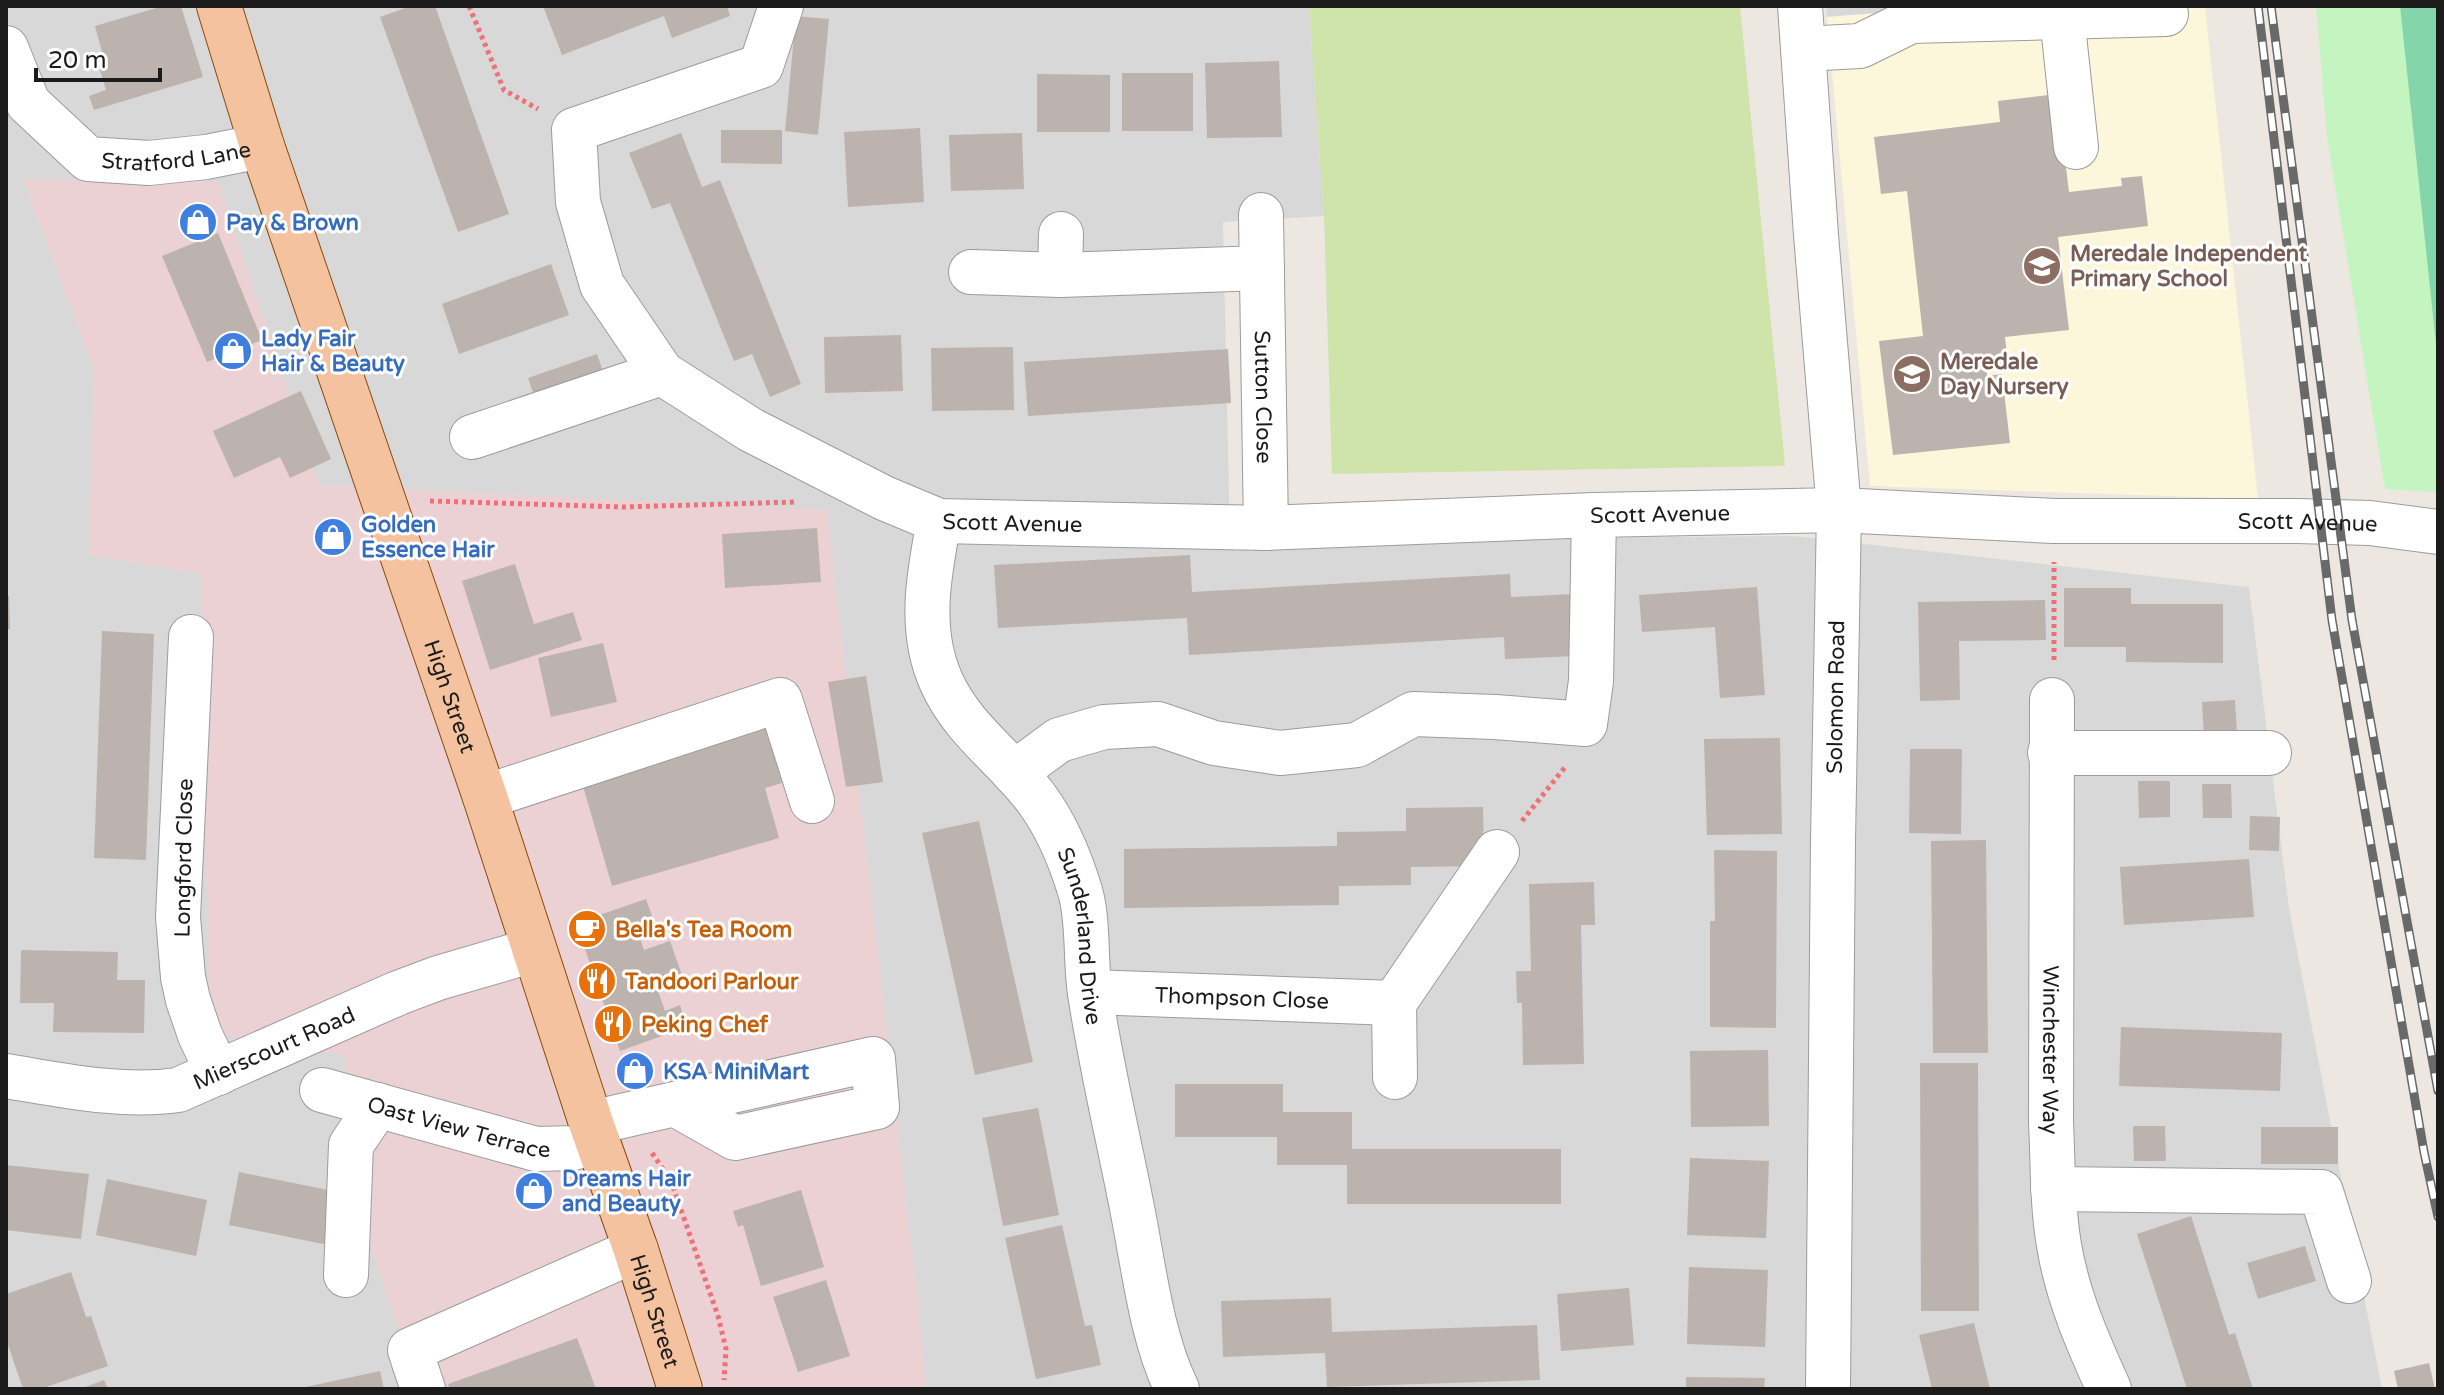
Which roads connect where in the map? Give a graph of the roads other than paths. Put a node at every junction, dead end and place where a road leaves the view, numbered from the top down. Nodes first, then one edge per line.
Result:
1 (219, 6) edge
2 (781, 6) edge
3 (1800, 6) edge
4 (2166, 14) dead end
5 (2062, 17) junction
6 (6, 48) edge
7 (1803, 49) junction
8 (262, 146) junction
9 (2076, 147) dead end
10 (1261, 215) dead end
11 (1262, 268) junction
12 (971, 272) dead end
13 (662, 373) junction
14 (472, 437) dead end
15 (1839, 510) junction
16 (1594, 515) junction
17 (939, 521) junction
18 (1266, 528) junction
19 (2438, 532) edge
20 (191, 637) dead end
21 (2052, 700) road end
22 (2050, 753) junction
23 (2269, 753) dead end
24 (1014, 773) junction
25 (485, 797) junction
26 (812, 801) dead end
27 (1497, 852) road end
28 (534, 950) junction
29 (1090, 992) junction
30 (1394, 1003) junction
31 (218, 1073) junction
32 (6, 1076) edge
33 (1395, 1077) dead end
34 (322, 1090) dead end
35 (675, 1104) dead end
36 (378, 1105) junction
37 (594, 1132) junction
38 (2053, 1189) junction
39 (636, 1250) junction
40 (346, 1275) dead end
41 (2349, 1281) dead end
42 (423, 1389) edge
43 (680, 1389) edge
44 (1177, 1389) edge
45 (1828, 1389) edge
46 (2109, 1389) edge

1 - 8 main road, High Street
2 - 13 street, Scott Avenue
3 - 7 street, Solomon Road
4 - 5 street
5 - 7 street
5 - 9 street
6 - 8 street, Stratford Lane
7 - 15 street, Solomon Road
8 - 25 main road, High Street
10 - 11 street, Sutton Close
11 - 12 street
11 - 18 street, Sutton Close
13 - 14 street
13 - 17 street, Scott Avenue
15 - 16 street, Scott Avenue
15 - 19 street, Scott Avenue
15 - 45 street, Solomon Road
16 - 18 street, Scott Avenue
16 - 24 street
17 - 18 street, Scott Avenue
17 - 24 street, Sunderland Drive
20 - 31 street, Longford Close
21 - 22 street, Winchester Way
22 - 23 street
22 - 38 street, Winchester Way
24 - 29 street, Sunderland Drive
25 - 26 street
25 - 28 main road, High Street
27 - 30 street
28 - 31 street, Mierscourt Road
28 - 37 main road, High Street
29 - 30 street, Thompson Close
29 - 44 street, Sunderland Drive
30 - 33 street
31 - 32 street, Mierscourt Road
34 - 36 street, Oast View Terrace
35 - 37 street, Oast View Terrace
36 - 37 street, Oast View Terrace
36 - 40 street
37 - 39 main road, High Street
38 - 41 street
38 - 46 street, Winchester Way
39 - 42 street
39 - 43 main road, High Street

